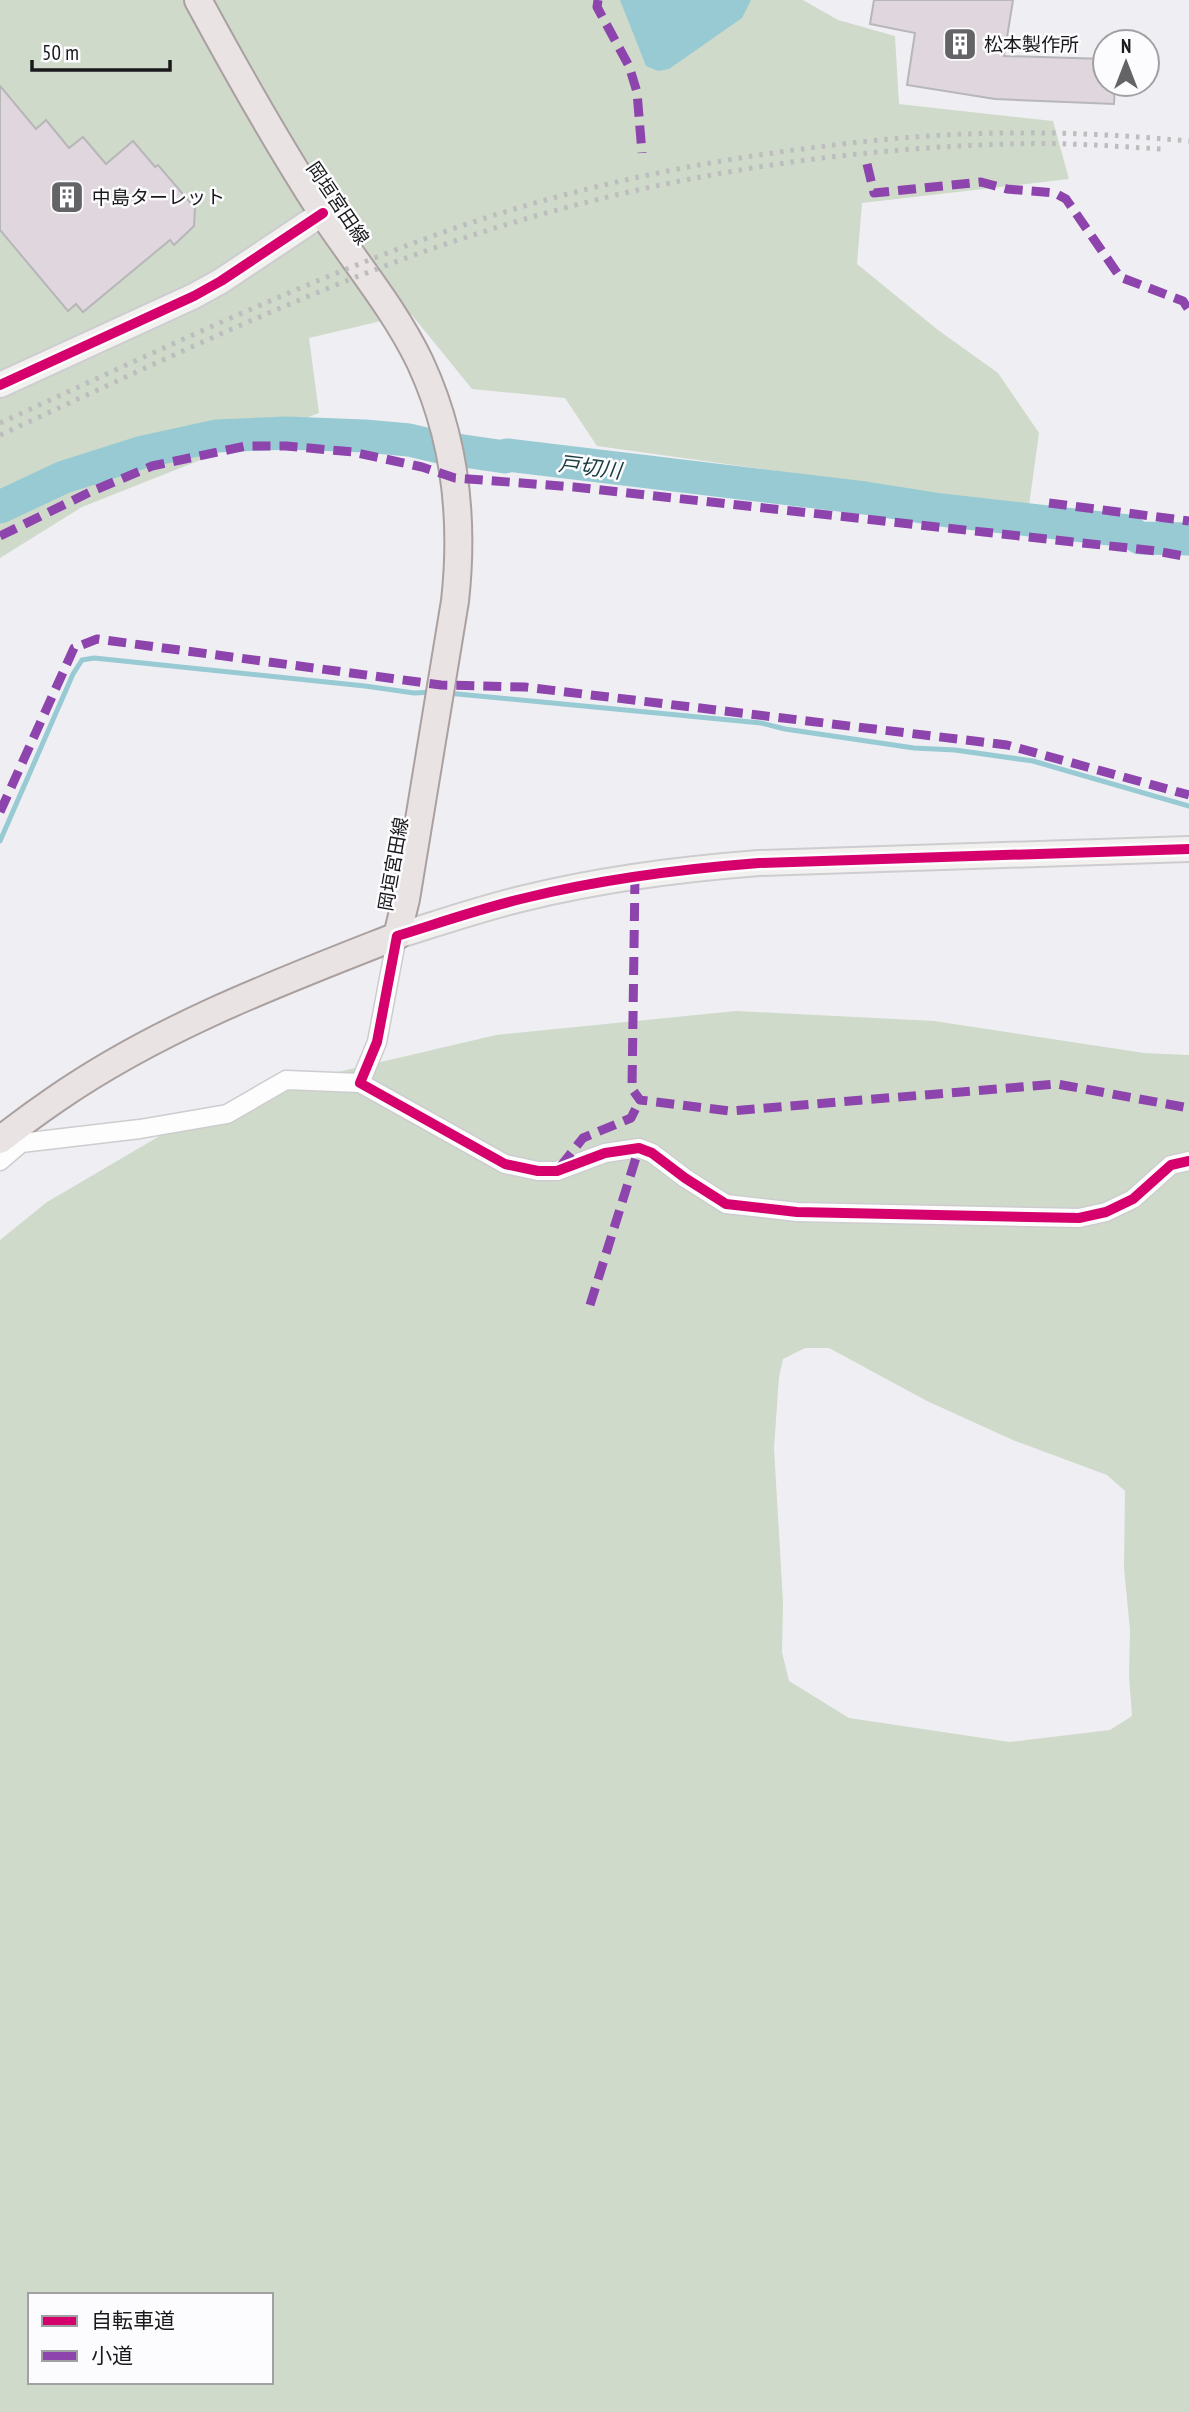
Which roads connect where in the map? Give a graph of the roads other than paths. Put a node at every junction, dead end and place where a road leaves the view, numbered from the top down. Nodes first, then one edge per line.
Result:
1 (198, 0) edge
2 (323, 213) junction
3 (0, 384) edge
4 (1189, 849) edge
5 (397, 936) junction
6 (360, 1083) junction
7 (0, 1140) edge
8 (0, 1161) edge
9 (1189, 1161) edge

1 - 2 main road, 岡垣宮田線
2 - 3 street
2 - 5 main road, 岡垣宮田線
4 - 5 street
5 - 6 street
5 - 7 main road, 岡垣宮田線
6 - 8 street
6 - 9 street

